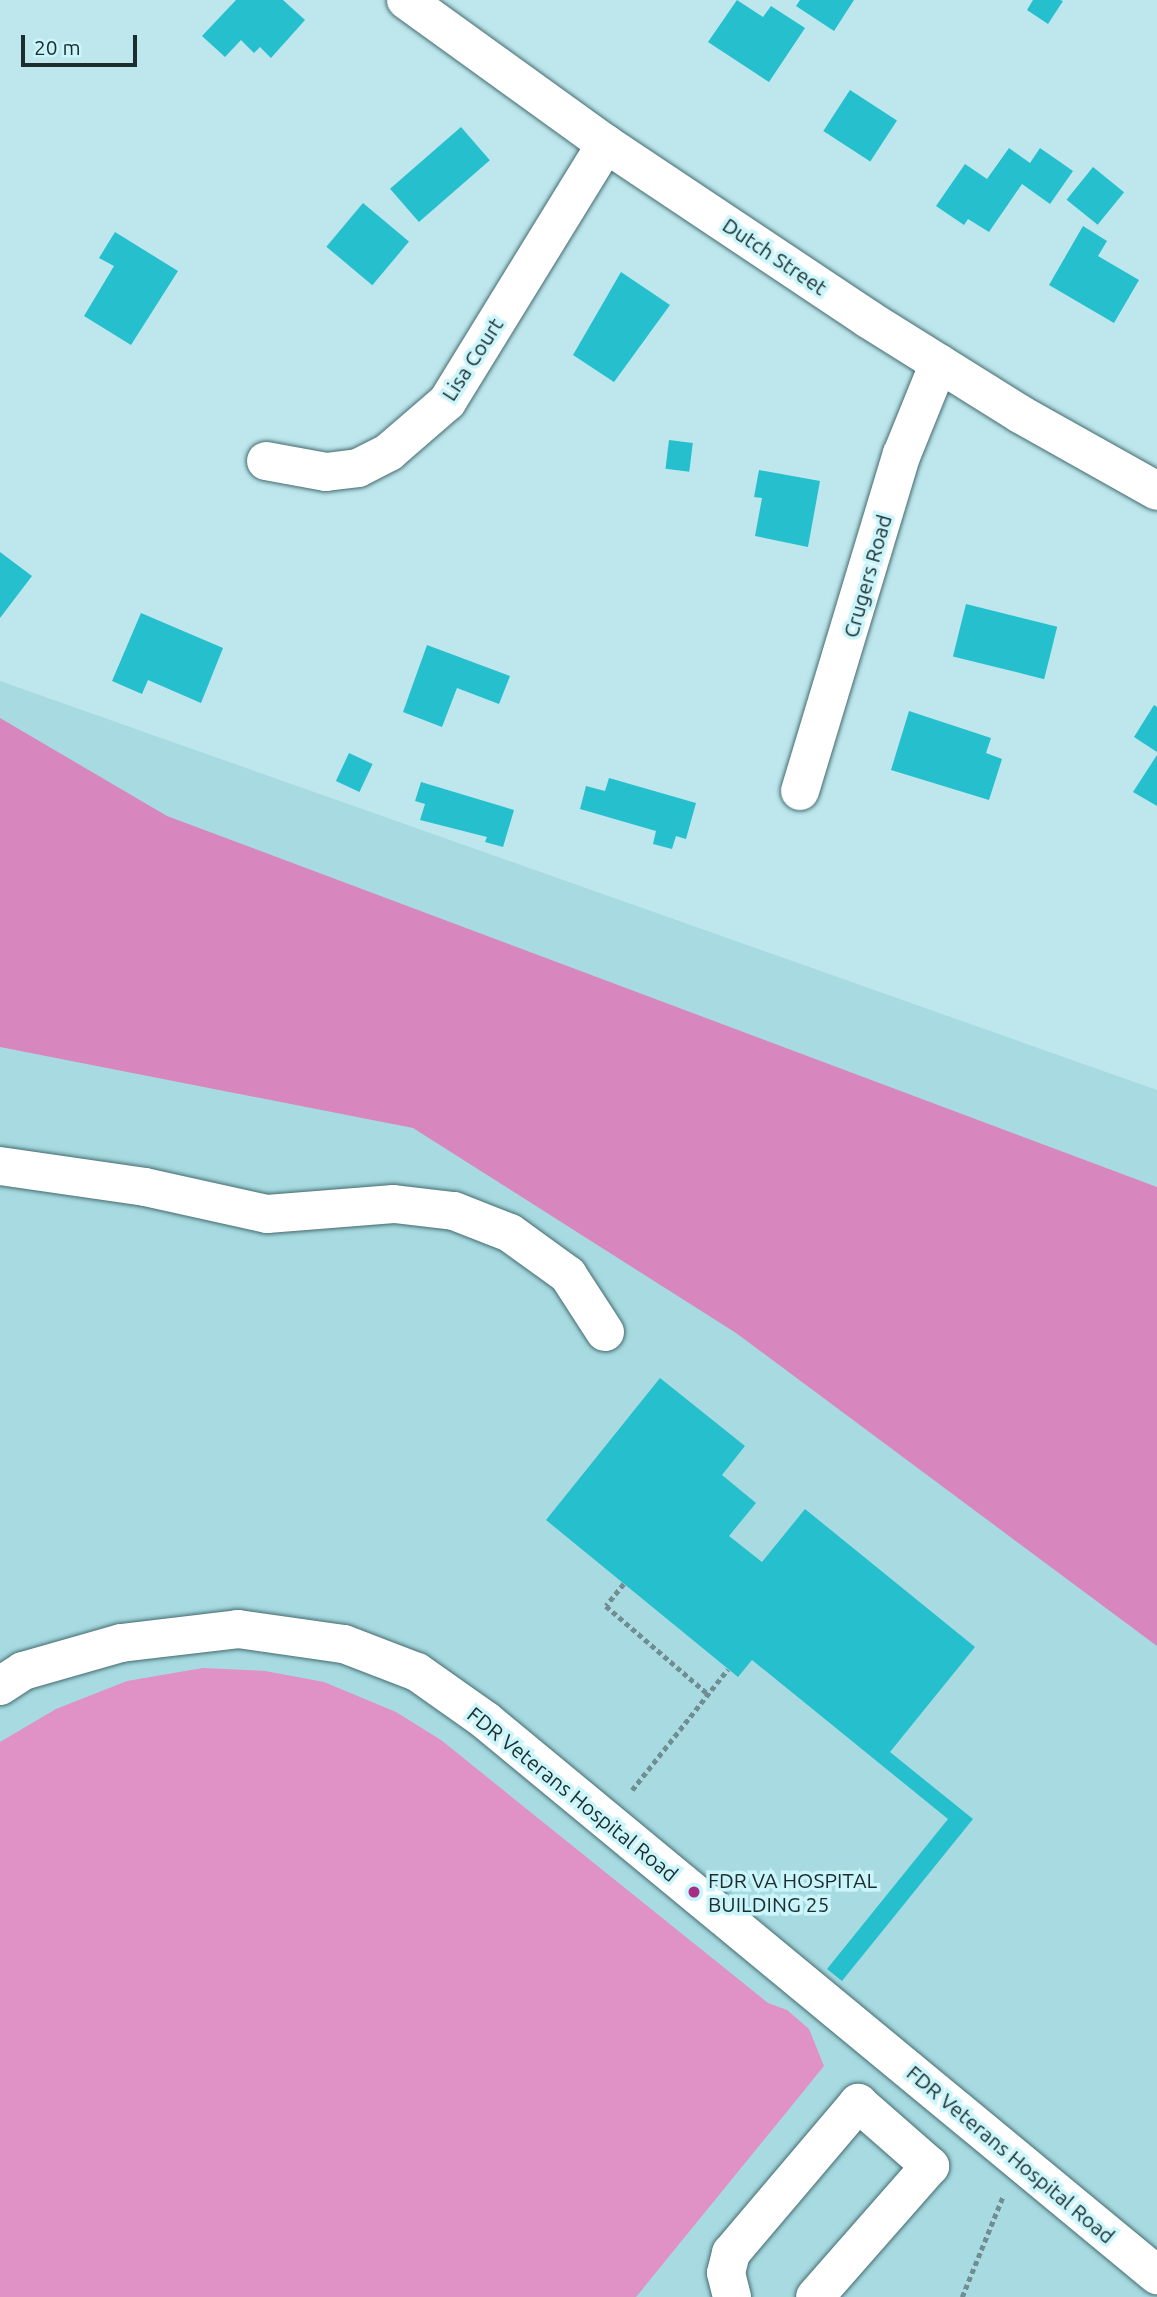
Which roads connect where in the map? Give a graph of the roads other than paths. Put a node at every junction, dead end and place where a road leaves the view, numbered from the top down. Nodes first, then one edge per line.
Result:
1 (407, 0) edge
2 (606, 144) junction
3 (939, 363) junction
4 (266, 461) dead end
5 (1157, 491) edge
6 (800, 791) dead end
7 (0, 1166) edge
8 (606, 1332) dead end
9 (0, 1686) edge
10 (934, 2090) junction
11 (901, 2141) junction
12 (1157, 2275) edge
13 (732, 2297) edge
14 (815, 2297) edge

1 - 2 street, Dutch Street
2 - 3 street, Dutch Street
2 - 4 street, Lisa Court
3 - 5 street, Dutch Street
3 - 6 street, Crugers Road
7 - 8 street
9 - 10 street, FDR Veterans Hospital Road
10 - 11 street
10 - 12 street, FDR Veterans Hospital Road
11 - 13 street
11 - 14 street

